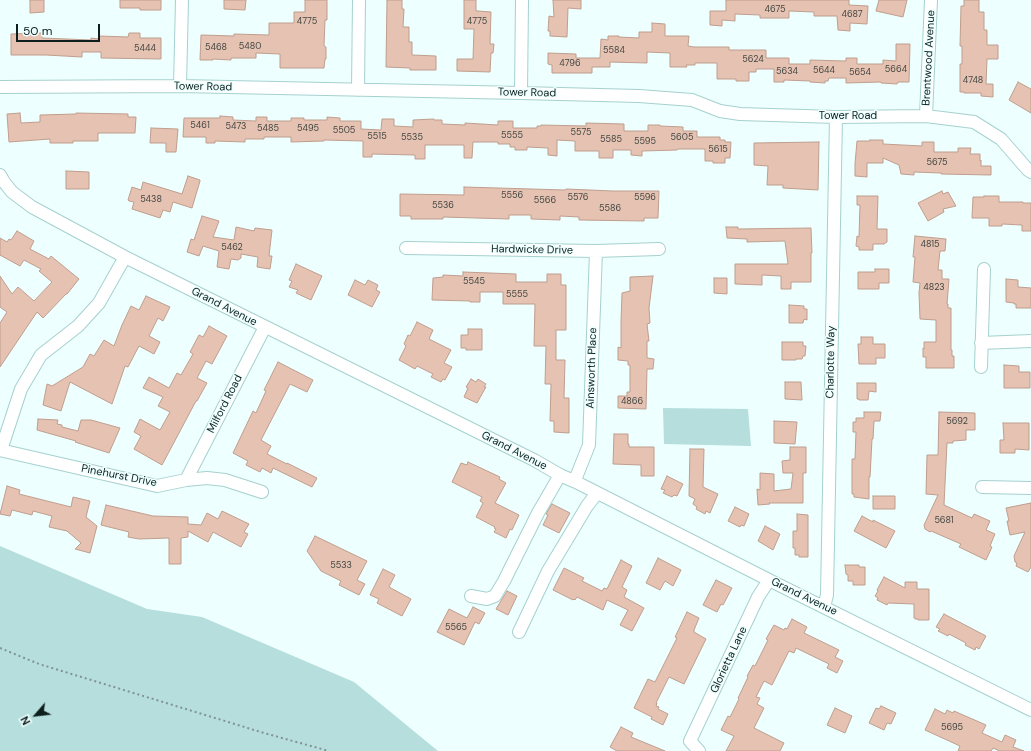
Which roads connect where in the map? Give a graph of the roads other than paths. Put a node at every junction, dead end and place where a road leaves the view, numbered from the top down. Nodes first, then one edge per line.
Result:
1 (182, 0) edge
2 (359, 0) edge
3 (522, 0) edge
4 (932, 0) edge
5 (180, 86) junction
6 (0, 87) edge
7 (358, 90) junction
8 (521, 93) junction
9 (926, 116) junction
10 (836, 117) junction
11 (1031, 172) edge
12 (1, 181) edge
13 (406, 248) dead end
14 (659, 249) dead end
15 (596, 251) junction
16 (125, 257) junction
17 (984, 268) dead end
18 (265, 327) junction
19 (1031, 341) edge
20 (981, 342) junction
21 (981, 366) dead end
22 (0, 450) edge
23 (560, 474) junction
24 (186, 480) junction
25 (576, 482) junction
26 (982, 487) dead end
27 (1031, 488) edge
28 (262, 492) dead end
29 (597, 493) junction
30 (769, 580) junction
31 (471, 596) dead end
32 (824, 607) junction
33 (518, 632) dead end
34 (1031, 710) edge
35 (699, 751) edge

1 - 5 street
2 - 7 street
3 - 8 street
4 - 9 street, Brentwood Avenue
5 - 6 street, Tower Road
5 - 7 street, Tower Road
7 - 8 street, Tower Road
8 - 10 street, Tower Road
9 - 10 street, Tower Road
9 - 11 street, Tower Road
10 - 32 street, Charlotte Way
12 - 16 street, Grand Avenue
13 - 15 street, Hardwicke Drive
14 - 15 street, Hardwicke Drive
15 - 25 street, Ainsworth Place
16 - 18 street, Grand Avenue
16 - 22 street
17 - 20 street
18 - 23 street, Grand Avenue
18 - 24 street, Milford Road
19 - 20 street
20 - 21 street
22 - 24 street, Pinehurst Drive
23 - 25 street, Grand Avenue
23 - 31 street
24 - 28 street, Pinehurst Drive
25 - 29 street, Grand Avenue
26 - 27 street
29 - 30 street, Grand Avenue
29 - 33 street
30 - 32 street, Grand Avenue
30 - 35 street, Glorietta Lane
32 - 34 street, Grand Avenue

